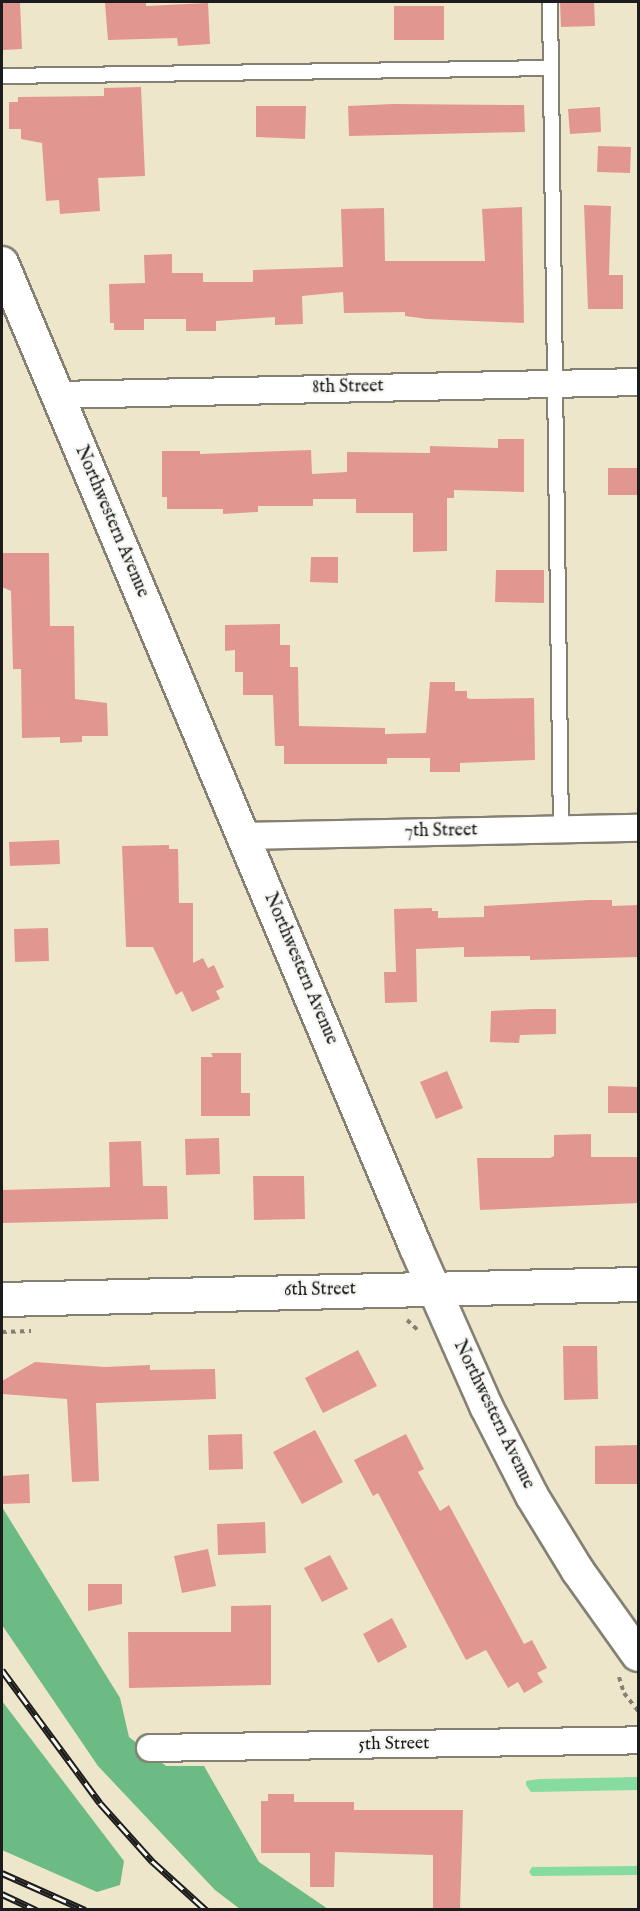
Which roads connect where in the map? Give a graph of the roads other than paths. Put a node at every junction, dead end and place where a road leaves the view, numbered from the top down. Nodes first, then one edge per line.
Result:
1 (550, 2) edge
2 (551, 68) junction
3 (2, 76) edge
4 (2, 263) edge
5 (639, 382) edge
6 (555, 384) junction
7 (58, 395) junction
8 (639, 828) edge
9 (561, 830) junction
10 (244, 836) junction
11 (639, 1284) edge
12 (434, 1288) junction
13 (2, 1299) edge
14 (639, 1655) edge
15 (639, 1740) edge
16 (150, 1748) dead end

1 - 2 lane
2 - 3 lane
2 - 6 lane
4 - 7 street, Northwestern Avenue
5 - 6 street, 8th Street
6 - 7 street, 8th Street
6 - 9 lane
7 - 10 street, Northwestern Avenue
8 - 9 street, 7th Street
9 - 10 street, 7th Street
10 - 12 street, Northwestern Avenue
11 - 12 main road, 6th Street
12 - 13 main road, 6th Street
12 - 14 street, Northwestern Avenue
15 - 16 street, 5th Street

